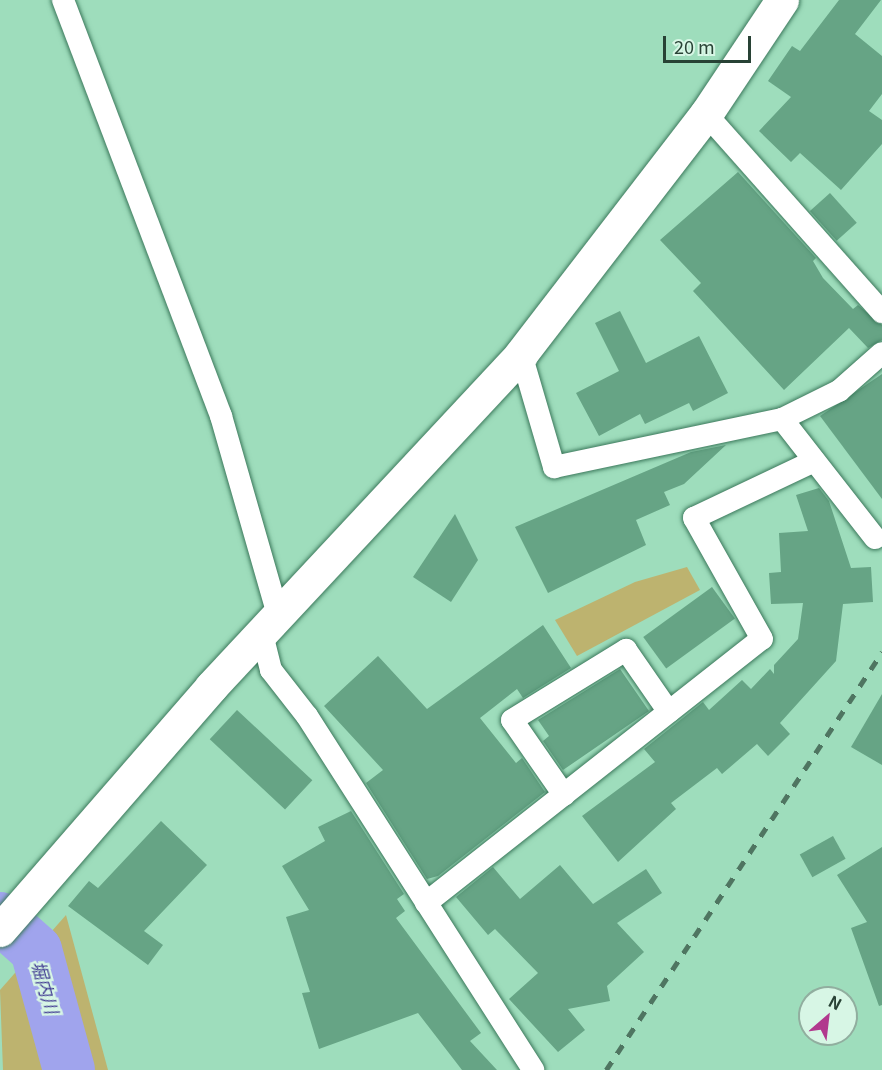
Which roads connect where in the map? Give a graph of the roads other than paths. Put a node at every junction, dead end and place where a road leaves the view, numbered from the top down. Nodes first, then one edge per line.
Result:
1 (63, 0) edge
2 (782, 0) edge
3 (706, 114) junction
4 (882, 312) edge
5 (882, 353) edge
6 (521, 354) junction
7 (782, 419) junction
8 (814, 461) junction
9 (875, 538) dead end
10 (270, 626) junction
11 (669, 712) junction
12 (564, 795) junction
13 (426, 903) junction
14 (10, 918) edge
15 (533, 1070) edge

1 - 10 street
2 - 3 street
3 - 4 street
3 - 6 street
5 - 7 street
6 - 7 street
6 - 10 street
7 - 8 street
8 - 9 street
8 - 11 street
10 - 13 street
10 - 14 street
11 - 12 street
11 - 12 street
12 - 13 street
13 - 15 street

